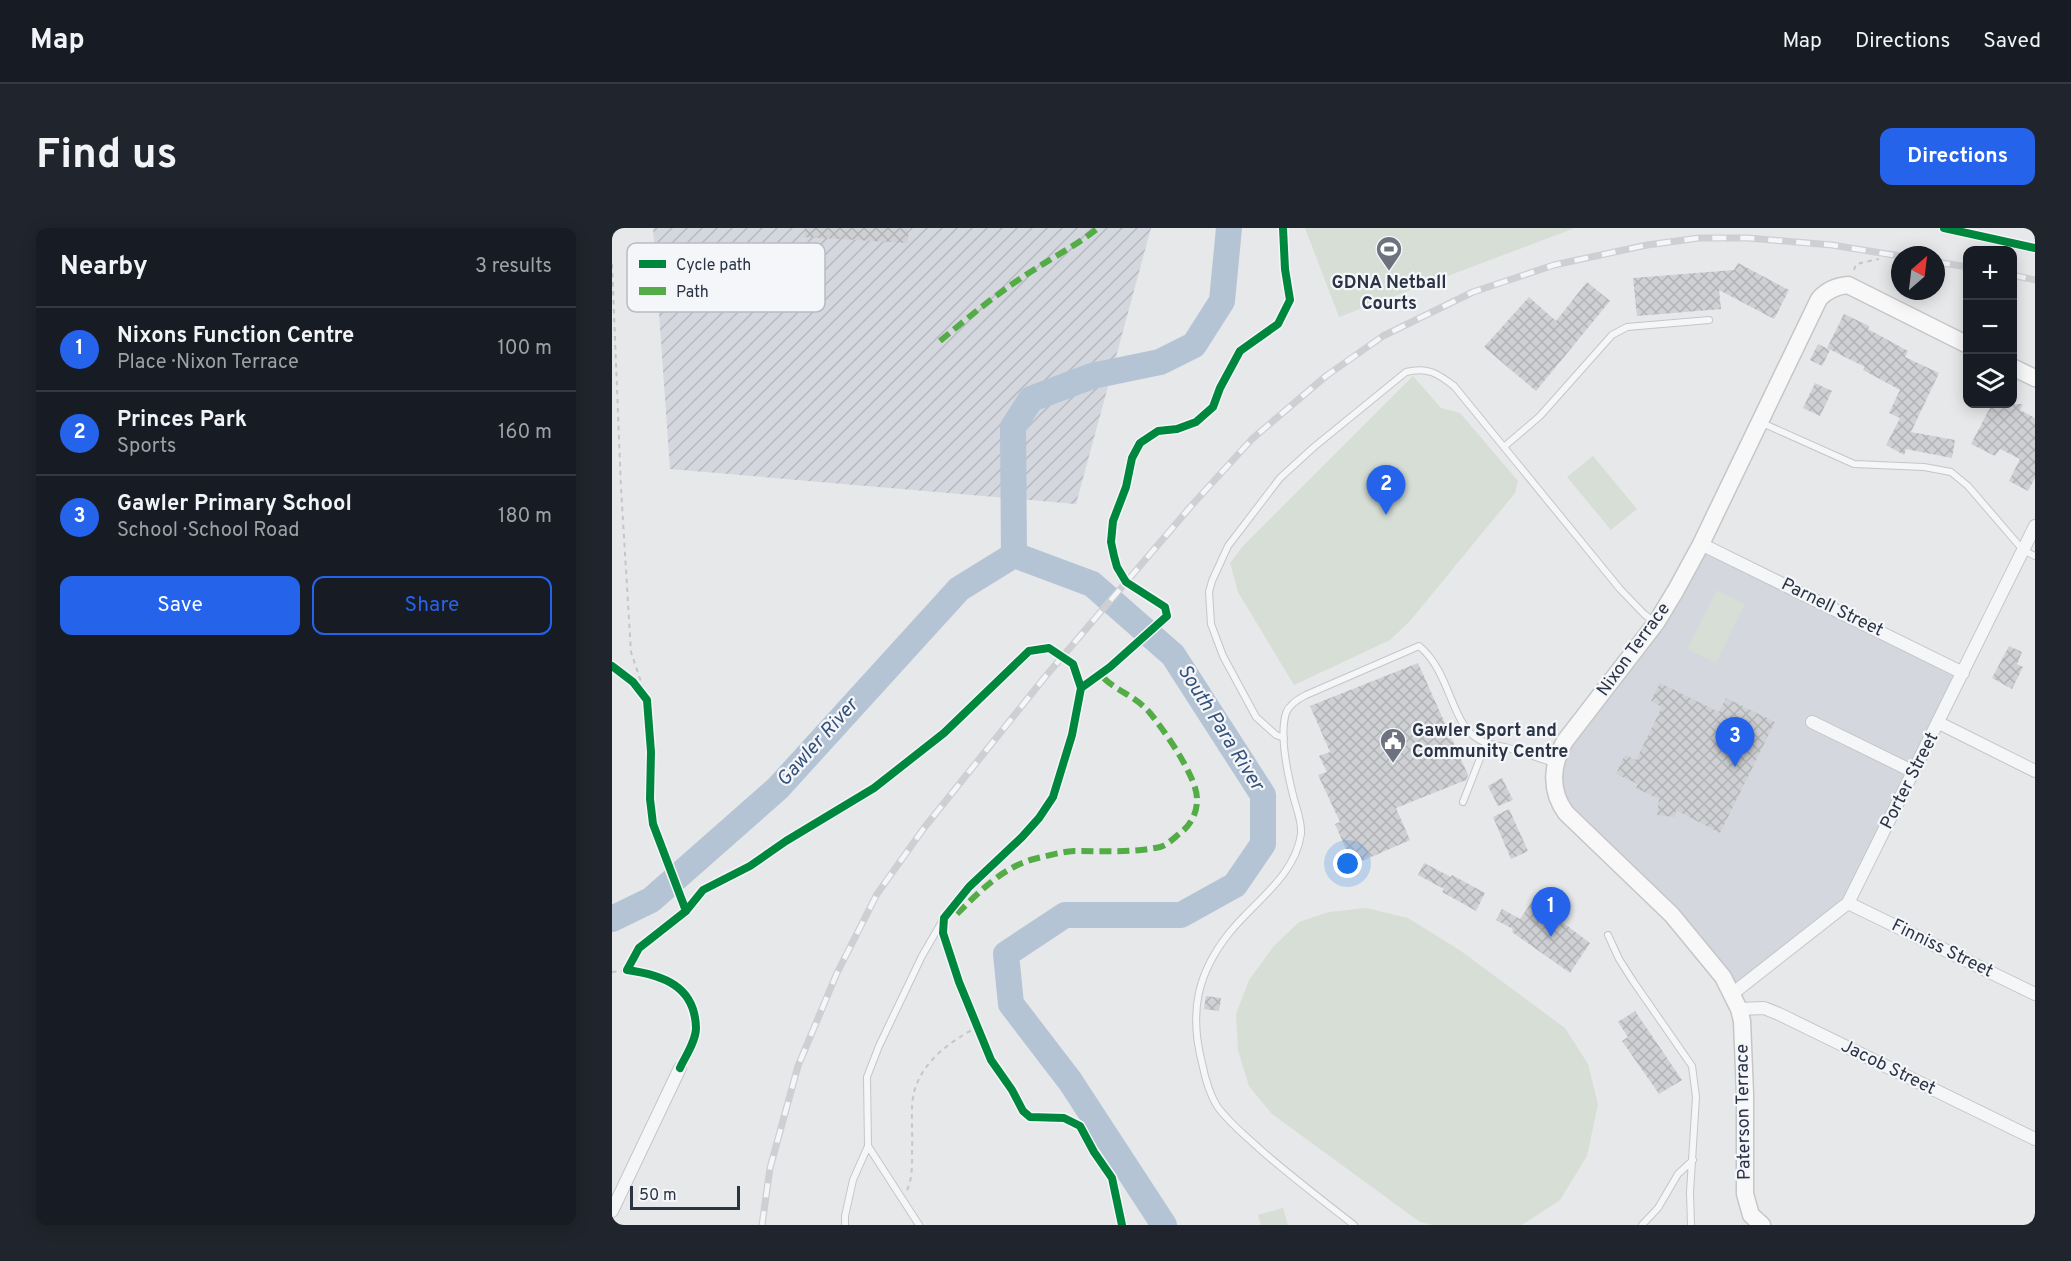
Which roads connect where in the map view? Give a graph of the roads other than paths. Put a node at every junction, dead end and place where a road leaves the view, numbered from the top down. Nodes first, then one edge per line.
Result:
1 (1944, 228) edge
2 (2035, 248) edge
3 (1709, 320) dead end
4 (1963, 342) edge
5 (2017, 369) edge
6 (2035, 378) edge
7 (1760, 422) junction
8 (1505, 446) junction
9 (2035, 526) edge
10 (1701, 544) junction
11 (2023, 550) junction
12 (2035, 556) edge
13 (1656, 623) junction
14 (1963, 673) junction
15 (1812, 722) dead end
16 (1939, 723) junction
17 (1284, 738) junction
18 (1486, 742) junction
19 (1555, 763) junction
20 (1914, 771) junction
21 (2035, 771) edge
22 (1462, 801) dead end
23 (1848, 903) junction
24 (944, 918) dead end
25 (1608, 935) dead end
26 (2035, 994) edge
27 (1735, 1001) junction
28 (680, 1068) dead end
29 (2035, 1139) edge
30 (868, 1146) junction
31 (1693, 1160) junction
32 (614, 1203) edge
33 (845, 1225) edge
34 (919, 1225) edge
35 (1354, 1225) edge
36 (1642, 1225) edge
37 (1691, 1225) edge
38 (1762, 1225) edge

1 - 2 lane
3 - 8 lane
4 - 7 street, Nixon Terrace
5 - 6 street
7 - 10 street, Nixon Terrace
7 - 11 lane
8 - 13 lane
8 - 17 lane
9 - 11 street, Porter Street
10 - 13 street, Nixon Terrace
10 - 14 street, Parnell Street
11 - 12 lane
11 - 14 street, Porter Street
13 - 19 street, Nixon Terrace
14 - 16 street, Porter Street
15 - 20 street
16 - 20 street, Porter Street
16 - 21 street
17 - 18 lane
17 - 35 lane
18 - 19 lane
18 - 22 lane
19 - 27 street
20 - 23 street, Porter Street
23 - 26 street, Finniss Street
23 - 27 street, Porter Street
24 - 30 lane
25 - 31 lane
27 - 29 street, Jacob Street
27 - 38 street, Paterson Terrace
28 - 32 street
30 - 33 lane
30 - 34 lane
31 - 36 lane
31 - 37 lane

